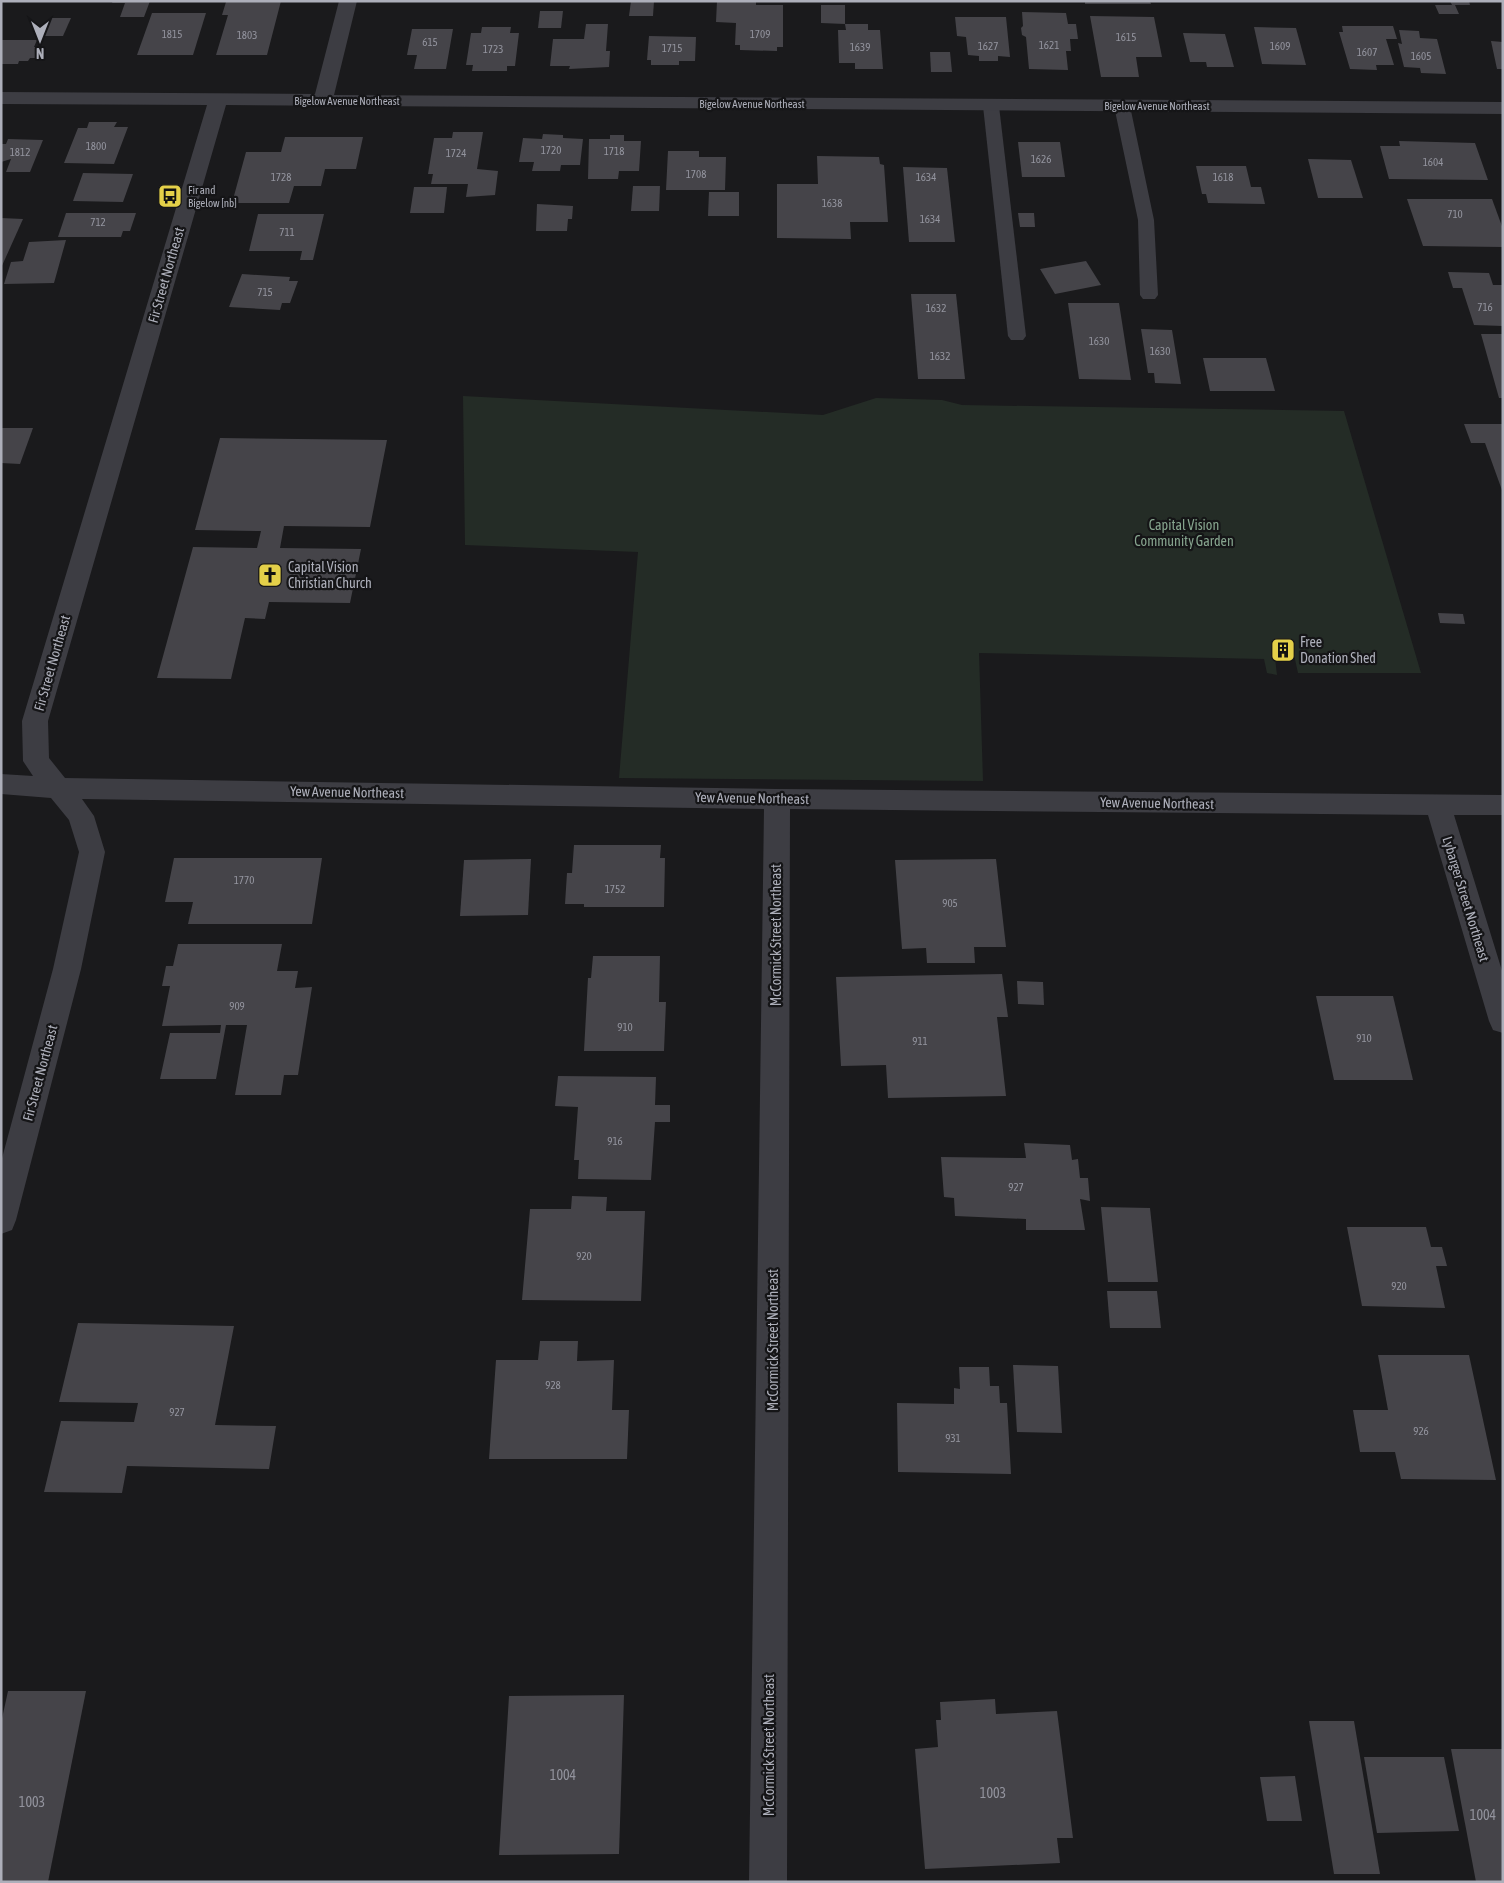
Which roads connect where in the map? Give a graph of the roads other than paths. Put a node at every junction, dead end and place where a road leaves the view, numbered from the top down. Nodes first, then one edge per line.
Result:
1 (348, 1) edge
2 (1, 98) edge
3 (218, 100) junction
4 (323, 101) junction
5 (991, 106) junction
6 (1122, 106) junction
7 (1503, 108) edge
8 (1149, 295) dead end
9 (1017, 336) dead end
10 (1, 784) edge
11 (59, 788) junction
12 (777, 799) junction
13 (1503, 805) edge
14 (1438, 806) junction
15 (1503, 1021) edge
16 (1, 1220) edge
17 (768, 1882) edge

1 - 4 street
2 - 3 street, Bigelow Avenue Northeast
3 - 4 street, Bigelow Avenue Northeast
3 - 11 street, Fir Street Northeast
4 - 5 street, Bigelow Avenue Northeast
5 - 6 street, Bigelow Avenue Northeast
5 - 9 lane
6 - 7 street, Bigelow Avenue Northeast
6 - 8 lane
10 - 11 street, Yew Avenue Northeast
11 - 12 street, Yew Avenue Northeast
11 - 16 street, Fir Street Northeast
12 - 14 street, Yew Avenue Northeast
12 - 17 street, McCormick Street Northeast
13 - 14 street, Yew Avenue Northeast
14 - 15 street, Lybarger Street Northeast

